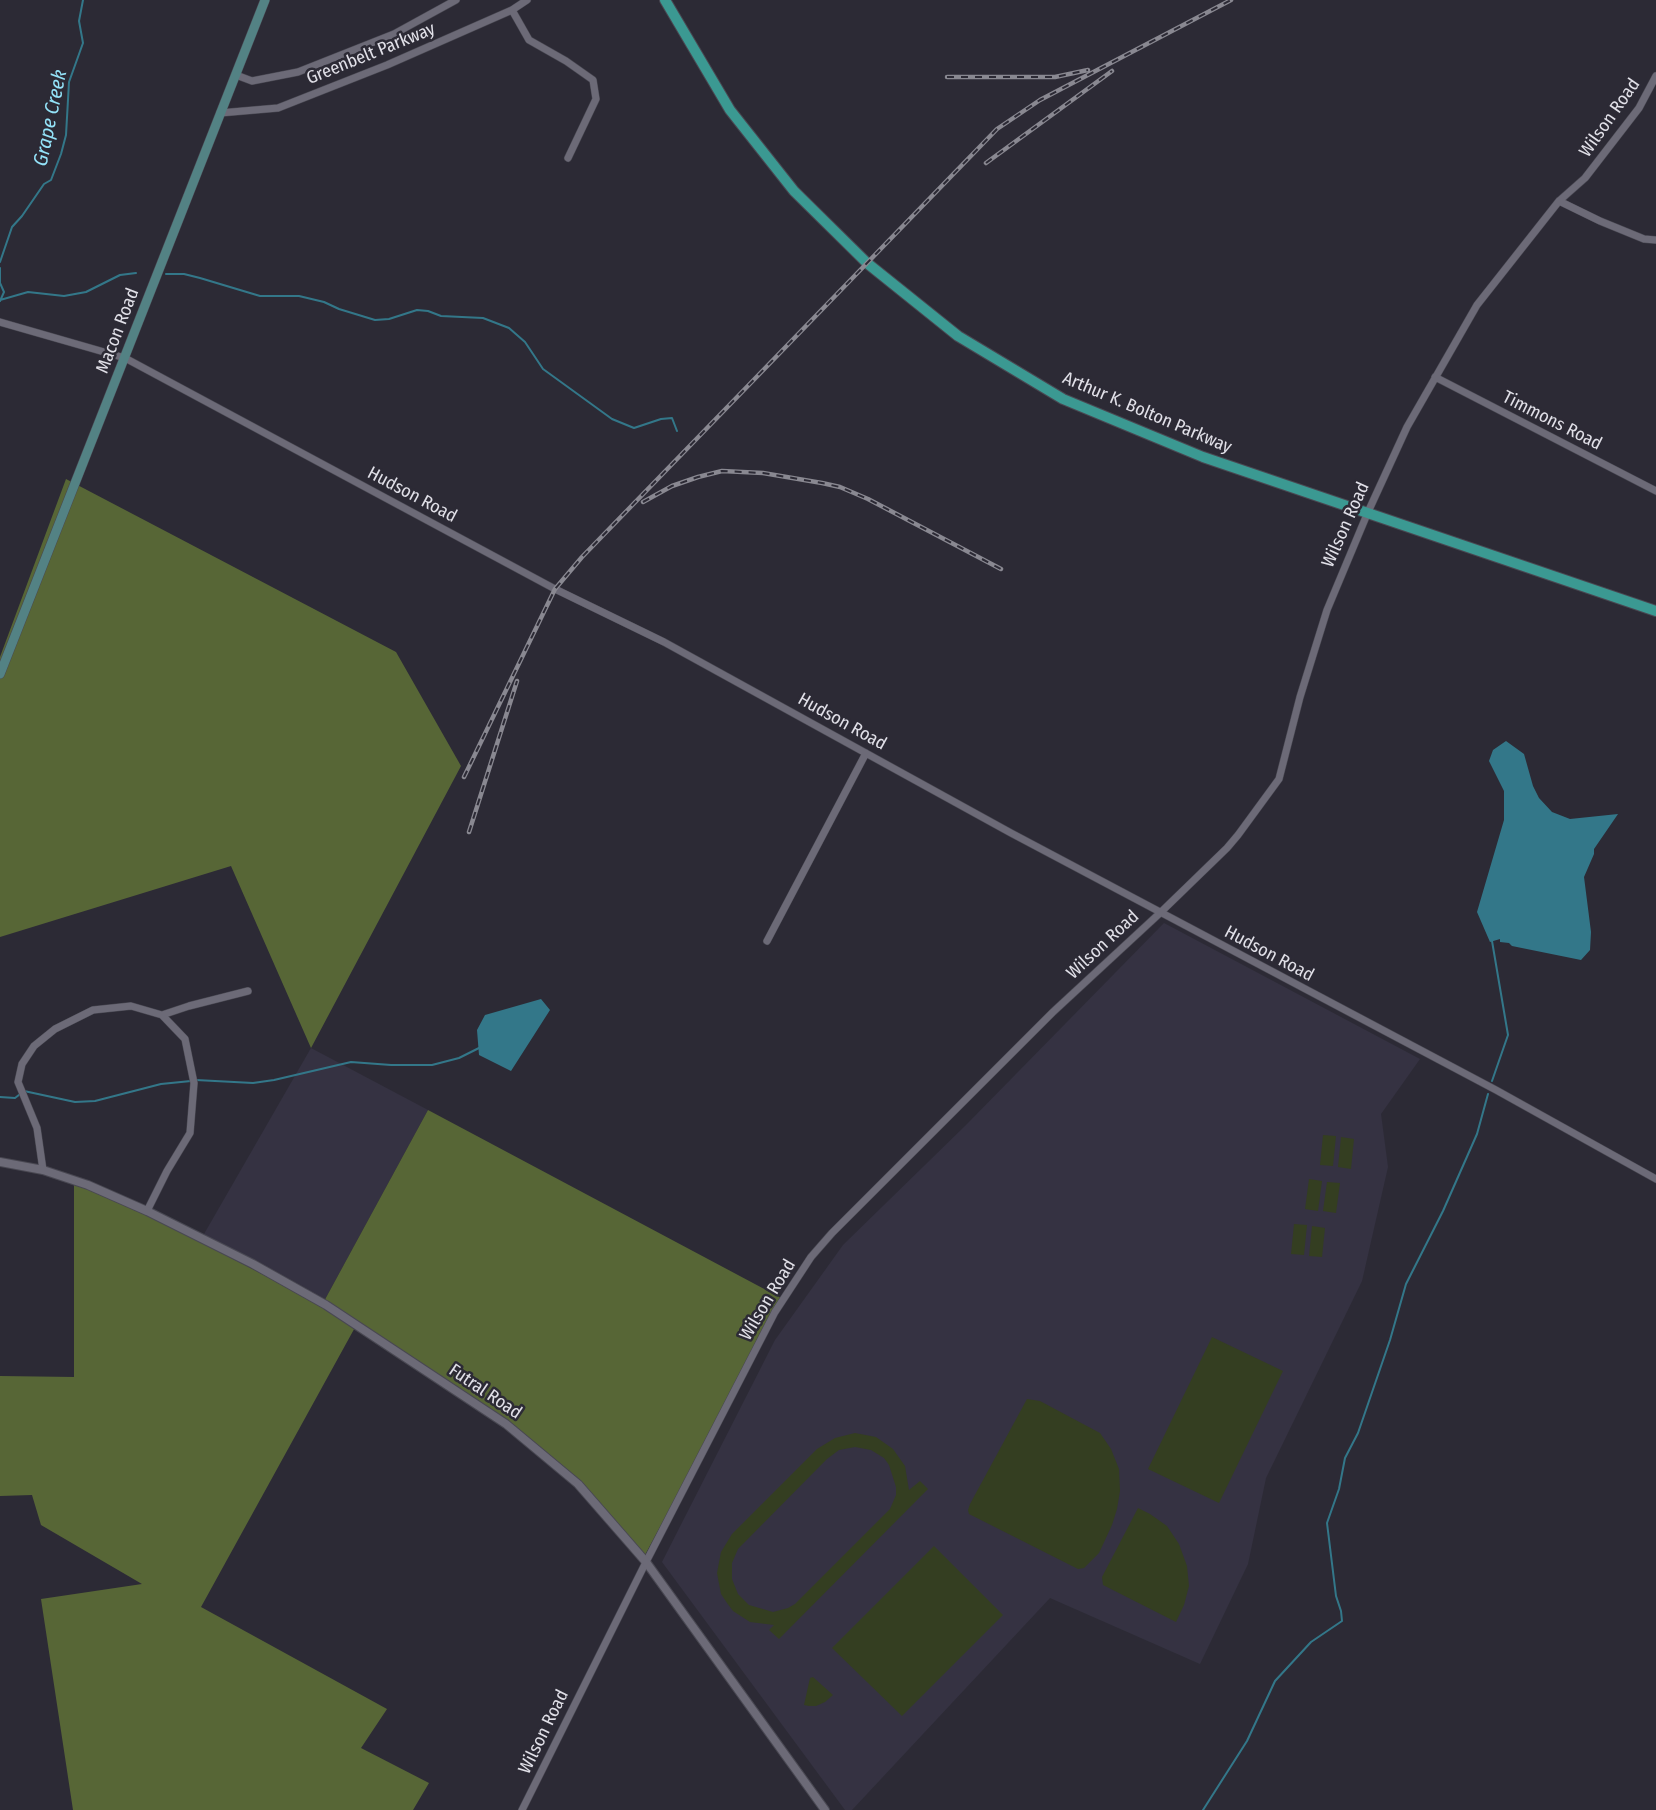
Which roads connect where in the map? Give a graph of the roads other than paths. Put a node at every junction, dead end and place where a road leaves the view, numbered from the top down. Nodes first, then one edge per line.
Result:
1 (265, 0) edge
2 (456, 0) edge
3 (527, 0) edge
4 (665, 0) edge
5 (512, 10) junction
6 (236, 75) junction
7 (1656, 76) edge
8 (220, 113) junction
9 (568, 158) dead end
10 (1559, 201) junction
11 (1656, 240) edge
12 (0, 322) edge
13 (125, 358) junction
14 (1435, 377) junction
15 (1656, 491) edge
16 (1368, 512) junction
17 (1656, 611) edge
18 (0, 674) edge
19 (866, 753) junction
20 (1160, 912) junction
21 (767, 941) dead end
22 (248, 991) dead end
23 (162, 1015) junction
24 (0, 1162) edge
25 (43, 1170) junction
26 (1656, 1179) edge
27 (147, 1211) junction
28 (646, 1562) junction
29 (522, 1810) edge
30 (825, 1810) edge

1 - 6 main road, Macon Road
2 - 6 street, Greenbelt Parkway
3 - 5 street, Greenbelt Parkway
4 - 16 main road, Arthur K. Bolton Parkway
5 - 8 street, Greenbelt Parkway
5 - 9 street
6 - 8 main road, Macon Road
7 - 10 street, Wilson Road
8 - 13 main road, Macon Road
10 - 11 street
10 - 14 street, Wilson Road
12 - 13 street, Hudson Road
13 - 18 main road, Macon Road
13 - 19 street, Hudson Road
14 - 15 street, Timmons Road
14 - 16 street, Wilson Road
16 - 17 main road, Arthur K. Bolton Parkway
16 - 20 street, Wilson Road
19 - 20 street, Hudson Road
19 - 21 street
20 - 26 street, Hudson Road
20 - 28 street, Wilson Road
22 - 23 street
23 - 25 street
23 - 27 street
24 - 25 street, Futral Road
25 - 27 street, Futral Road
27 - 28 street, Futral Road
28 - 29 street, Wilson Road
28 - 30 street, Futral Road

